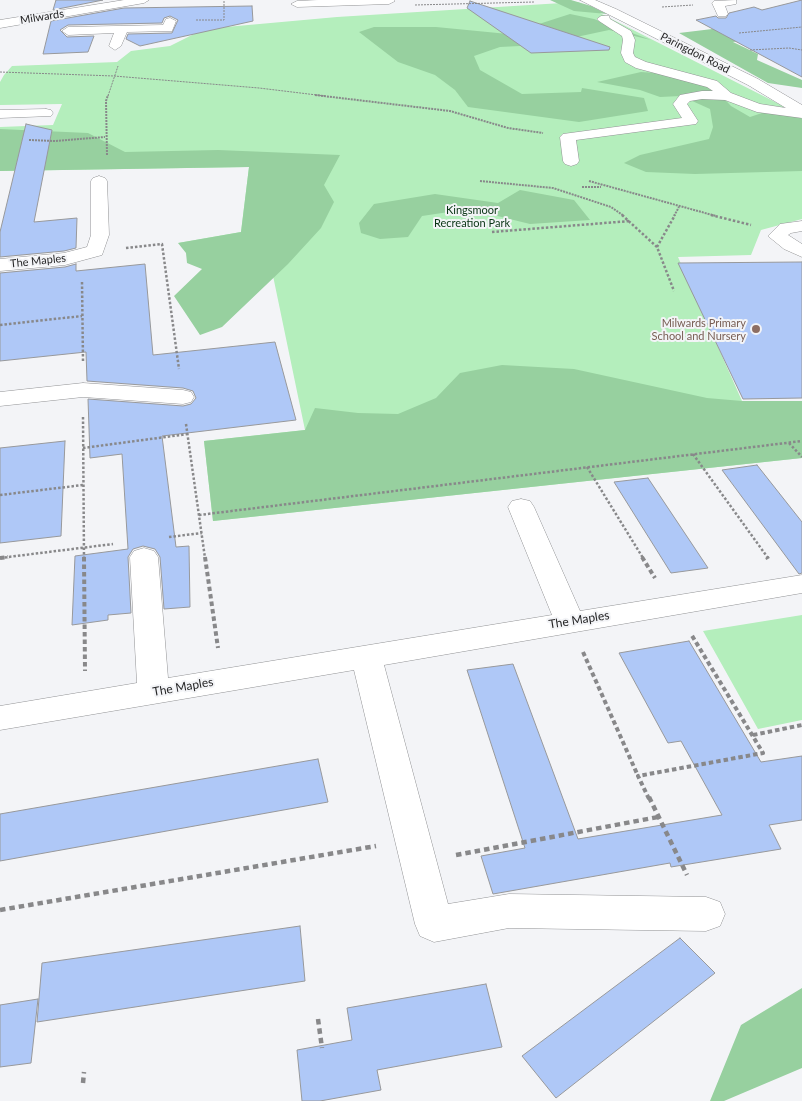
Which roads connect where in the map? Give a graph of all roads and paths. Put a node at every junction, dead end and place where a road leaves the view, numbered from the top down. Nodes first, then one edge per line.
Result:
1 (144, 0) edge
2 (224, 0) edge
3 (585, 0) edge
4 (734, 1) edge
5 (534, 2) dead end
6 (297, 4) dead end
7 (389, 4) edge
8 (64, 14) junction
9 (618, 14) junction
10 (722, 14) dead end
11 (170, 21) joint
12 (0, 24) edge
13 (122, 29) junction
14 (115, 46) joint
15 (746, 50) dead end
16 (802, 50) edge
17 (0, 72) edge
18 (114, 76) junction
19 (726, 96) junction
20 (46, 113) dead end
21 (802, 113) edge
22 (0, 114) edge
23 (105, 137) junction
24 (568, 137) junction
25 (43, 141) dead end
26 (571, 161) joint
27 (99, 181) joint
28 (480, 181) dead end
29 (679, 207) junction
30 (631, 221) junction
31 (802, 226) edge
32 (492, 232) dead end
33 (781, 232) junction
34 (657, 247) junction
35 (802, 251) edge
36 (89, 252) junction
37 (0, 265) edge
38 (674, 291) dead end
39 (82, 316) junction
40 (0, 325) edge
41 (83, 390) junction
42 (182, 397) junction
43 (0, 400) edge
44 (188, 434) junction
45 (802, 441) edge
46 (789, 442) junction
47 (83, 448) junction
48 (692, 454) junction
49 (802, 457) edge
50 (587, 467) junction
51 (84, 485) junction
52 (0, 495) edge
53 (521, 506) dead end
54 (199, 515) junction
55 (202, 533) junction
56 (117, 543) dead end
57 (84, 547) junction
58 (154, 547) joint
59 (0, 558) edge
60 (795, 585) edge
61 (673, 606) junction
62 (570, 622) junction
63 (585, 655) dead end
64 (366, 656) junction
65 (222, 680) junction
66 (153, 692) junction
67 (85, 704) junction
68 (0, 718) edge
69 (802, 725) edge
70 (752, 735) junction
71 (638, 776) junction
72 (658, 817) junction
73 (416, 851) junction
74 (0, 910) edge
75 (706, 914) joint
76 (318, 1019) dead end
77 (322, 1048) dead end
78 (84, 1072) dead end
79 (83, 1083) dead end

1 - 8 street, Milwards
2 - 11 path
3 - 9 street, Paringdon Road
4 - 10 street
5 - 7 path
6 - 7 street
8 - 12 street, Milwards
8 - 13 street
9 - 19 street
9 - 21 street, Paringdon Road
11 - 13 street
13 - 14 street
14 - 18 path
15 - 16 path
17 - 18 path
18 - 23 path
18 - 24 path
19 - 21 street
19 - 24 street
20 - 22 street
23 - 25 path
23 - 27 path
24 - 26 street
26 - 29 path
27 - 36 street
28 - 30 path
29 - 33 path
29 - 34 path
30 - 32 path
30 - 34 path
31 - 33 street
33 - 35 street
34 - 38 path
36 - 37 street, The Maples
36 - 39 path
36 - 42 path
39 - 40 path
39 - 41 path
41 - 42 street
41 - 43 street
41 - 47 path
42 - 44 path
44 - 47 path
44 - 54 path
45 - 46 path
46 - 48 path
46 - 49 path
47 - 51 path
48 - 50 path
48 - 60 path
50 - 54 path
50 - 61 path
51 - 52 path
51 - 57 path
53 - 62 street
54 - 55 path
55 - 58 path
55 - 65 path
56 - 57 path
57 - 59 path
57 - 67 path
58 - 66 street
60 - 61 street, The Maples
61 - 62 street, The Maples
61 - 70 path
62 - 64 street, The Maples
63 - 71 path
64 - 65 street, The Maples
64 - 73 street
65 - 66 street, The Maples
66 - 67 street, The Maples
67 - 68 street, The Maples
69 - 70 path
70 - 71 path
71 - 72 path
72 - 73 path
72 - 75 path
73 - 74 path
73 - 75 street
76 - 77 path
78 - 79 path

